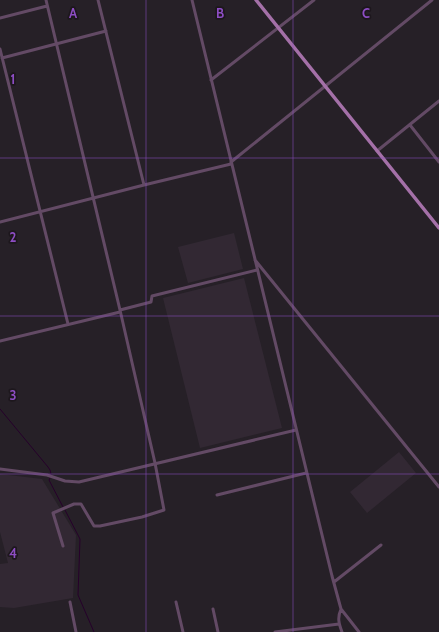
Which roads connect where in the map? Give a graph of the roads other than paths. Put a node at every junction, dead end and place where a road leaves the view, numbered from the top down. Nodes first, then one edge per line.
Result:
1 (46, 0) edge
2 (98, 0) edge
3 (192, 0) edge
4 (256, 0) edge
5 (314, 0) edge
6 (432, 0) edge
7 (47, 6) junction
8 (0, 18) edge
9 (279, 28) junction
10 (106, 31) junction
11 (56, 44) junction
12 (0, 49) edge
13 (2, 58) junction
14 (211, 80) junction
15 (325, 86) junction
16 (439, 101) edge
17 (410, 125) junction
18 (377, 151) junction
19 (439, 162) edge
20 (231, 163) junction
21 (144, 185) junction
22 (93, 198) junction
23 (40, 211) junction
24 (0, 222) edge
25 (439, 228) edge
26 (254, 258) junction
27 (257, 270) junction
28 (120, 311) junction
29 (68, 324) junction
30 (0, 341) edge
31 (296, 430) junction
32 (155, 463) junction
33 (0, 469) edge
34 (306, 473) junction
35 (439, 487) edge
36 (217, 495) dead end
37 (381, 545) dead end
38 (63, 546) dead end
39 (334, 582) junction
40 (70, 602) dead end
41 (176, 602) dead end
42 (213, 609) dead end
43 (341, 609) junction
44 (339, 624) junction
45 (76, 632) edge
46 (183, 632) edge
47 (218, 632) edge
48 (275, 632) edge
49 (342, 632) edge
50 (359, 632) edge

1 - 7 street
2 - 10 street
3 - 14 street
4 - 9 main road
5 - 9 street
6 - 15 street
7 - 8 street
7 - 11 street
9 - 14 street
9 - 15 main road
10 - 11 street
10 - 21 street
11 - 13 street
11 - 22 street
12 - 13 street
13 - 23 street
14 - 20 street
15 - 18 main road
15 - 20 street
16 - 17 street
17 - 18 street
17 - 19 street
18 - 25 main road
20 - 21 street
20 - 26 street
21 - 22 street
22 - 23 street
22 - 28 street
23 - 24 street
23 - 29 street
26 - 27 street
26 - 35 street
27 - 28 street
27 - 31 street
28 - 29 street
28 - 32 street
29 - 30 street
31 - 32 street
31 - 34 street
32 - 33 street
32 - 38 street
34 - 36 street
34 - 39 street
37 - 39 street
39 - 43 street
40 - 45 street
41 - 46 street
42 - 47 street
43 - 44 street
43 - 50 street
44 - 48 street
44 - 49 street

